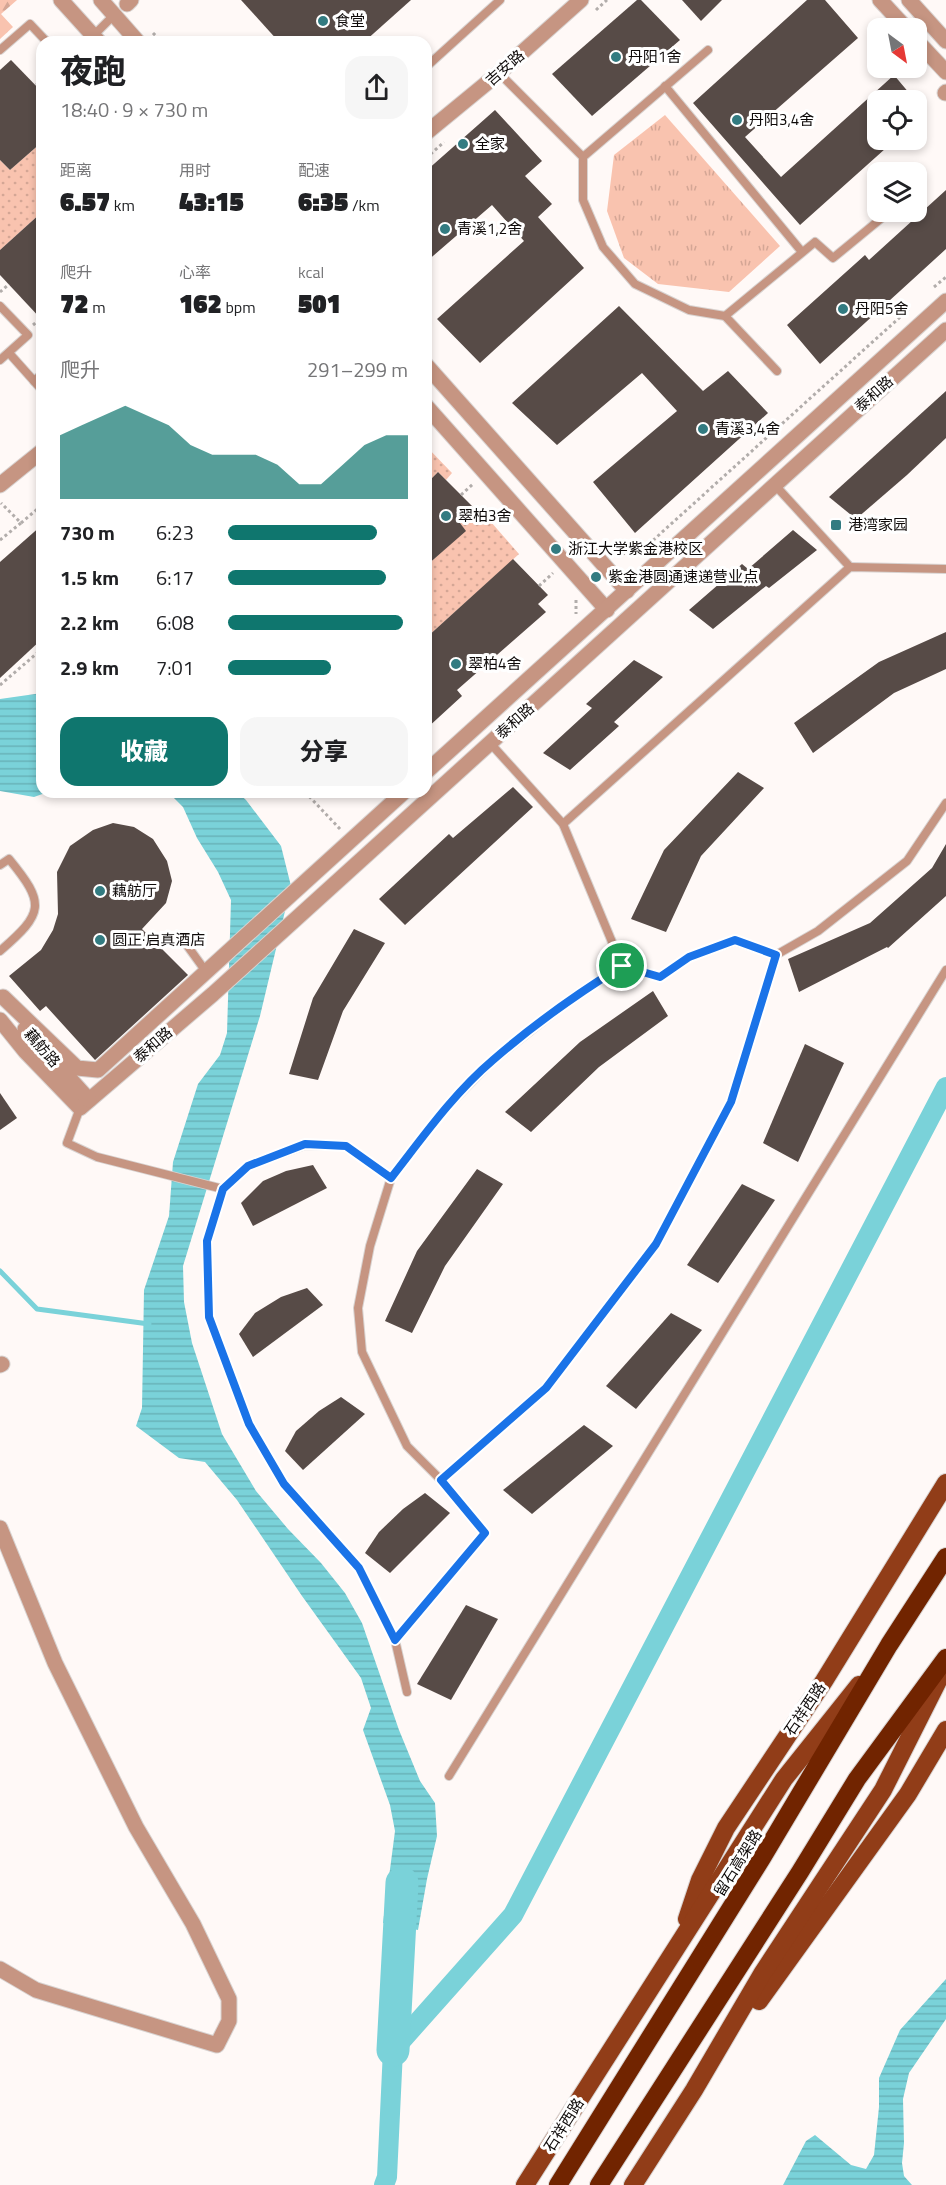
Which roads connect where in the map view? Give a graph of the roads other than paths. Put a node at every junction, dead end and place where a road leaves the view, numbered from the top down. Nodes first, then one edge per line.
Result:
1 (61, 0) edge
2 (101, 0) edge
3 (500, 0) edge
4 (581, 0) edge
5 (880, 0) edge
6 (909, 0) edge
7 (114, 15) junction
8 (897, 18) edge
9 (41, 36) edge
10 (90, 36) edge
11 (96, 36) edge
12 (133, 36) edge
13 (946, 41) edge
14 (0, 50) edge
15 (708, 50) dead end
16 (927, 52) edge
17 (432, 62) edge
18 (946, 72) edge
19 (499, 73) junction
20 (665, 86) junction
21 (432, 128) edge
22 (584, 157) junction
23 (877, 222) edge
24 (802, 252) junction
25 (946, 301) edge
26 (0, 306) edge
27 (726, 316) junction
28 (946, 330) edge
29 (9, 353) junction
30 (0, 360) edge
31 (777, 371) dead end
32 (432, 372) edge
33 (34, 381) joint
34 (36, 383) edge
35 (432, 413) edge
36 (36, 456) edge
37 (774, 484) junction
38 (0, 485) edge
39 (850, 567) junction
40 (946, 569) edge
41 (627, 591) junction
42 (608, 610) junction
43 (491, 744) junction
44 (432, 767) edge
45 (432, 797) edge
46 (398, 798) edge
47 (431, 798) edge
48 (946, 803) edge
49 (563, 824) junction
50 (0, 865) edge
51 (181, 937) dead end
52 (0, 951) edge
53 (776, 955) junction
54 (622, 966) junction
55 (212, 968) junction
56 (946, 970) edge
57 (2, 994) edge
58 (0, 1020) edge
59 (84, 1104) junction
60 (391, 1178) junction
61 (223, 1189) junction
62 (441, 1480) junction
63 (946, 1483) edge
64 (0, 1528) edge
65 (946, 1557) edge
66 (395, 1640) junction
67 (889, 1645) junction
68 (946, 1658) edge
69 (946, 1665) edge
70 (407, 1692) dead end
71 (946, 1730) edge
72 (449, 1776) dead end
73 (679, 1943) junction
74 (0, 1969) edge
75 (694, 2090) junction
76 (525, 2185) edge
77 (558, 2185) edge
78 (599, 2185) edge
79 (633, 2185) edge

1 - 10 street
2 - 7 street
3 - 17 lane
4 - 19 street, 吉安路
5 - 8 street
6 - 13 street
7 - 11 lane
7 - 12 street
9 - 14 lane
15 - 20 lane
16 - 18 street
19 - 21 street, 吉安路
19 - 22 lane
20 - 22 lane
20 - 24 lane
22 - 27 lane
23 - 24 lane
24 - 27 lane
25 - 41 street, 泰和路
26 - 29 lane
27 - 31 lane
28 - 37 street, 泰和路
29 - 30 lane
29 - 33 lane
32 - 41 street
33 - 34 lane
35 - 42 street
36 - 38 street
37 - 39 lane
37 - 43 street, 泰和路
39 - 40 lane
39 - 49 lane
41 - 42 street, 泰和路
42 - 44 street, 泰和路
43 - 45 street, 泰和路
43 - 49 lane
46 - 55 street
47 - 59 street, 泰和路
48 - 53 lane
49 - 54 lane
50 - 52 lane
51 - 55 lane
53 - 54 lane
53 - 62 lane
54 - 60 lane
55 - 57 street
56 - 72 lane
57 - 59 street, 藕舫路
58 - 59 street, 藕舫路
59 - 61 lane
60 - 61 lane
60 - 62 lane
61 - 66 lane
62 - 66 lane
63 - 73 main road, 石祥西路
64 - 74 street
65 - 67 highway, 留石高架路
66 - 70 lane
67 - 73 main road, 石祥西路
67 - 77 highway, 留石高架路
68 - 78 highway
69 - 75 main road
71 - 75 main road
73 - 76 main road, 石祥西路
75 - 79 main road

